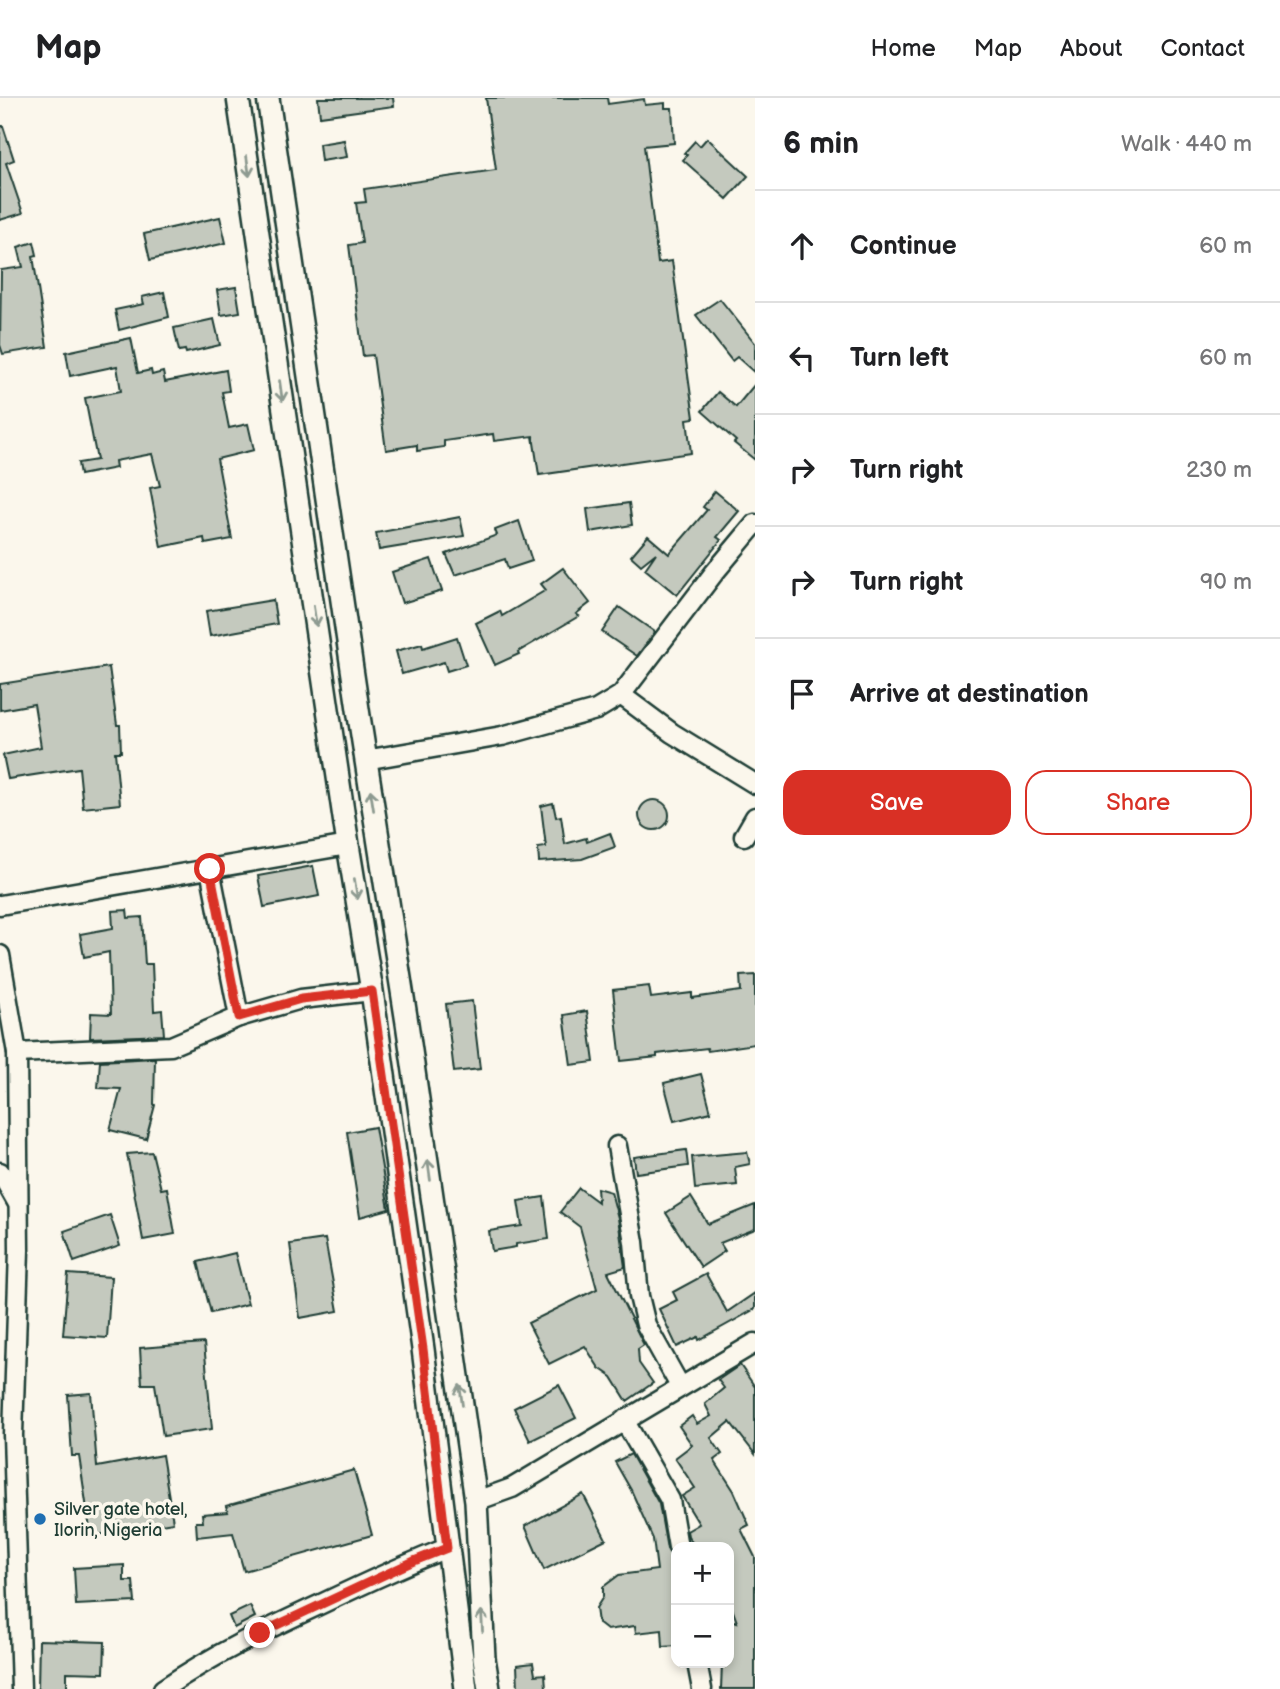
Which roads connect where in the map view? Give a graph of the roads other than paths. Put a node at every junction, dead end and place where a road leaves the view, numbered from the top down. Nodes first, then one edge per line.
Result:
1 (238, 98) edge
2 (268, 98) edge
3 (318, 441) junction
4 (289, 447) junction
5 (755, 524) edge
6 (621, 695) junction
7 (359, 716) junction
8 (331, 719) junction
9 (365, 760) junction
10 (755, 784) edge
11 (755, 817) edge
12 (744, 836) dead end
13 (348, 845) junction
14 (210, 869) junction
15 (0, 905) edge
16 (0, 955) edge
17 (372, 991) junction
18 (239, 1017) junction
19 (17, 1054) junction
20 (617, 1146) dead end
21 (18, 1158) junction
22 (0, 1163) edge
23 (0, 1172) edge
24 (19, 1205) junction
25 (454, 1343) junction
26 (753, 1348) edge
27 (423, 1349) junction
28 (680, 1386) junction
29 (624, 1420) junction
30 (476, 1501) junction
31 (677, 1542) edge
32 (447, 1548) junction
33 (698, 1668) edge
34 (21, 1689) edge
35 (163, 1689) edge
36 (466, 1689) edge
37 (489, 1689) edge
38 (702, 1689) edge

1 -> 4 main road
2 - 3 main road
3 - 4 main road
3 - 7 main road
4 -> 8 main road
5 - 6 street
6 - 9 street
6 - 10 street
7 - 8 main road
7 - 9 main road
8 - 13 main road
25 -> 9 main road
11 - 12 street
13 - 14 street
13 -> 17 main road
14 - 15 street
14 - 18 street
16 - 19 street
17 - 18 street
17 - 27 main road
18 - 19 street
19 - 21 street
20 - 28 street
21 - 22 street
21 - 24 street
23 - 24 street
24 - 34 street
25 - 27 main road
30 -> 25 main road
26 - 28 street
27 - 32 main road
28 - 29 street
29 - 30 street
29 - 31 street
37 -> 30 main road
32 - 35 street
32 - 36 main road
33 - 38 street

